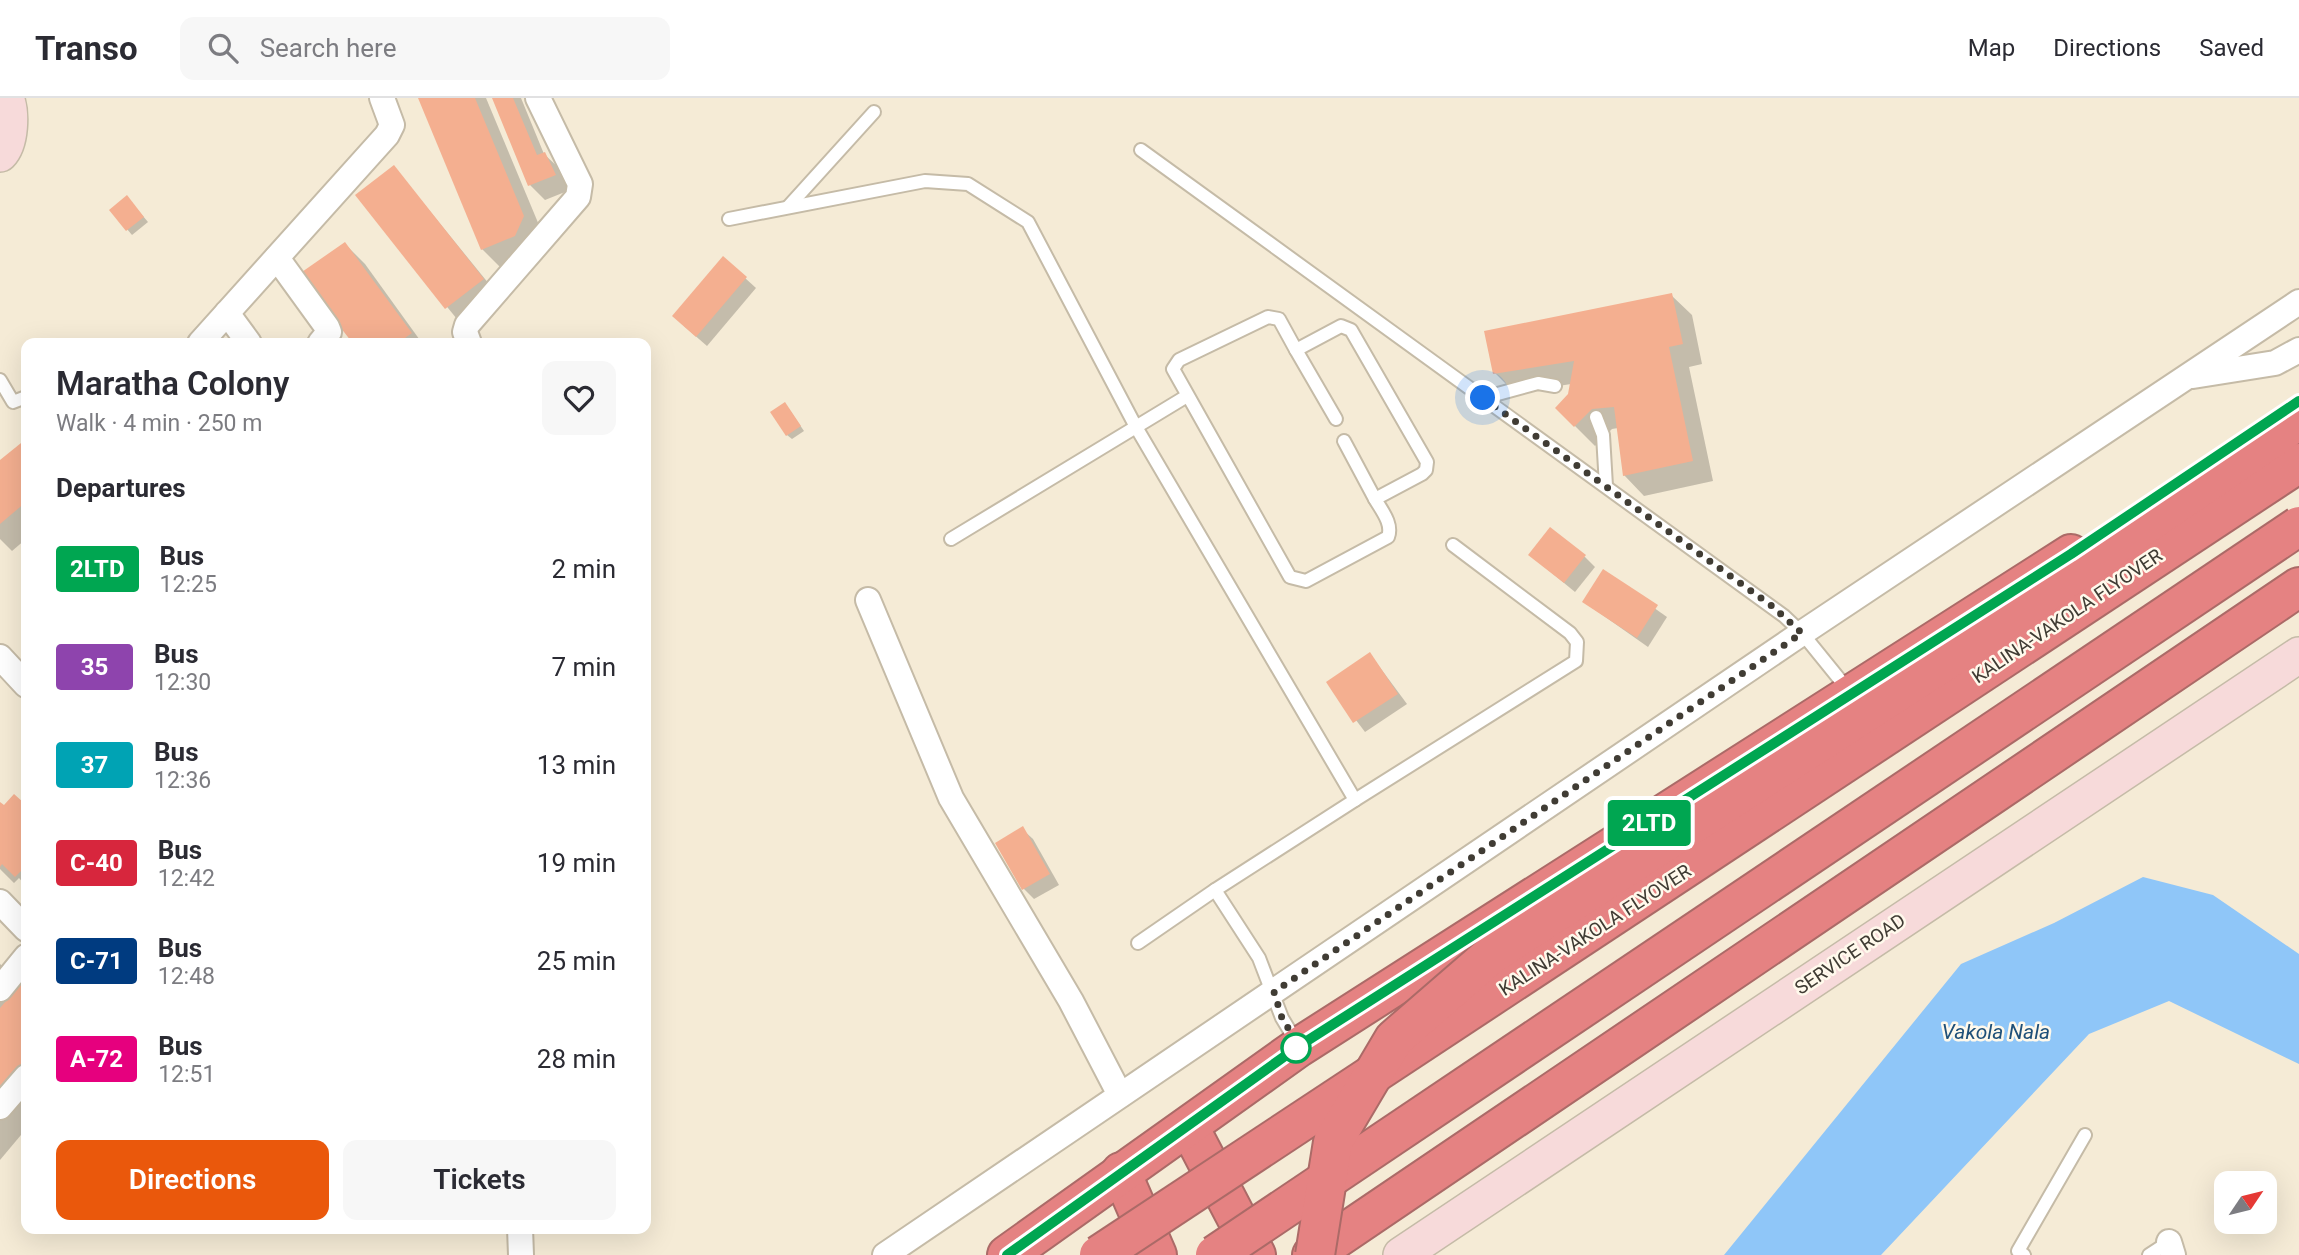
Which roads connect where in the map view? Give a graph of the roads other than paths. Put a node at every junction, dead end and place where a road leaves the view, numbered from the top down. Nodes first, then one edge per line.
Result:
1 (6, 98) edge
2 (382, 98) edge
3 (538, 98) edge
4 (874, 112) dead end
5 (1141, 150) dead end
6 (0, 154) edge
7 (788, 207) junction
8 (730, 219) dead end
9 (276, 258) junction
10 (2299, 302) edge
11 (227, 313) junction
12 (204, 338) edge
13 (244, 338) edge
14 (324, 338) edge
15 (467, 338) edge
16 (1296, 350) junction
17 (2299, 350) edge
18 (2186, 377) junction
19 (0, 380) edge
20 (1555, 386) dead end
21 (1186, 396) junction
22 (1483, 398) junction
23 (21, 399) edge
24 (2299, 401) edge
25 (1596, 417) dead end
26 (1336, 419) dead end
27 (2299, 420) edge
28 (1136, 427) junction
29 (1344, 441) dead end
30 (2299, 463) edge
31 (1605, 486) junction
32 (1375, 499) junction
33 (2299, 526) edge
34 (951, 539) dead end
35 (1453, 545) dead end
36 (2299, 587) edge
37 (868, 600) dead end
38 (1802, 633) junction
39 (2299, 655) edge
40 (0, 657) edge
41 (21, 680) edge
42 (1851, 694) junction
43 (1355, 800) junction
44 (1215, 890) junction
45 (0, 902) edge
46 (21, 924) edge
47 (1138, 943) dead end
48 (21, 964) edge
49 (0, 989) edge
50 (1274, 992) junction
51 (1299, 1046) junction
52 (21, 1083) edge
53 (1120, 1095) junction
54 (0, 1107) edge
55 (1189, 1127) junction
56 (2085, 1135) dead end
57 (1121, 1172) junction
58 (520, 1234) edge
59 (521, 1255) edge
60 (885, 1255) edge
61 (1007, 1255) edge
62 (1099, 1255) edge
63 (1157, 1255) edge
64 (1215, 1255) edge
65 (1256, 1255) edge
66 (1314, 1255) edge
67 (1401, 1255) edge
68 (2024, 1255) edge

1 - 6 street
2 - 9 street
3 - 15 street
4 - 7 lane
5 - 22 lane
7 - 8 lane
7 - 28 lane
9 - 11 street
9 - 14 street
10 - 18 street
11 - 12 street
11 - 13 street
16 - 21 lane
16 - 26 lane
16 - 32 lane
17 - 18 street
18 - 38 street
19 - 23 lane
20 - 22 lane
21 - 28 lane
21 - 32 lane
22 - 31 lane
24 - 42 highway
25 - 31 lane
27 - 66 highway, bridge
28 - 34 lane
28 - 43 lane
29 - 32 lane
30 - 62 highway, KALINA-VAKOLA FLYOVER, bridge
31 - 38 lane
33 - 64 highway, bridge
35 - 43 lane
36 - 66 highway
37 - 53 street
38 - 42 lane
38 - 50 street
39 - 67 street, SERVICE ROAD
40 - 41 street
42 - 51 highway
43 - 44 lane
44 - 47 lane
44 - 50 lane
45 - 46 street
48 - 49 street
50 - 51 lane
50 - 53 street
51 - 55 highway
52 - 54 street
53 - 60 street
55 - 57 highway
55 - 65 highway
56 - 68 lane
57 - 61 highway
57 - 63 highway
58 - 59 street

